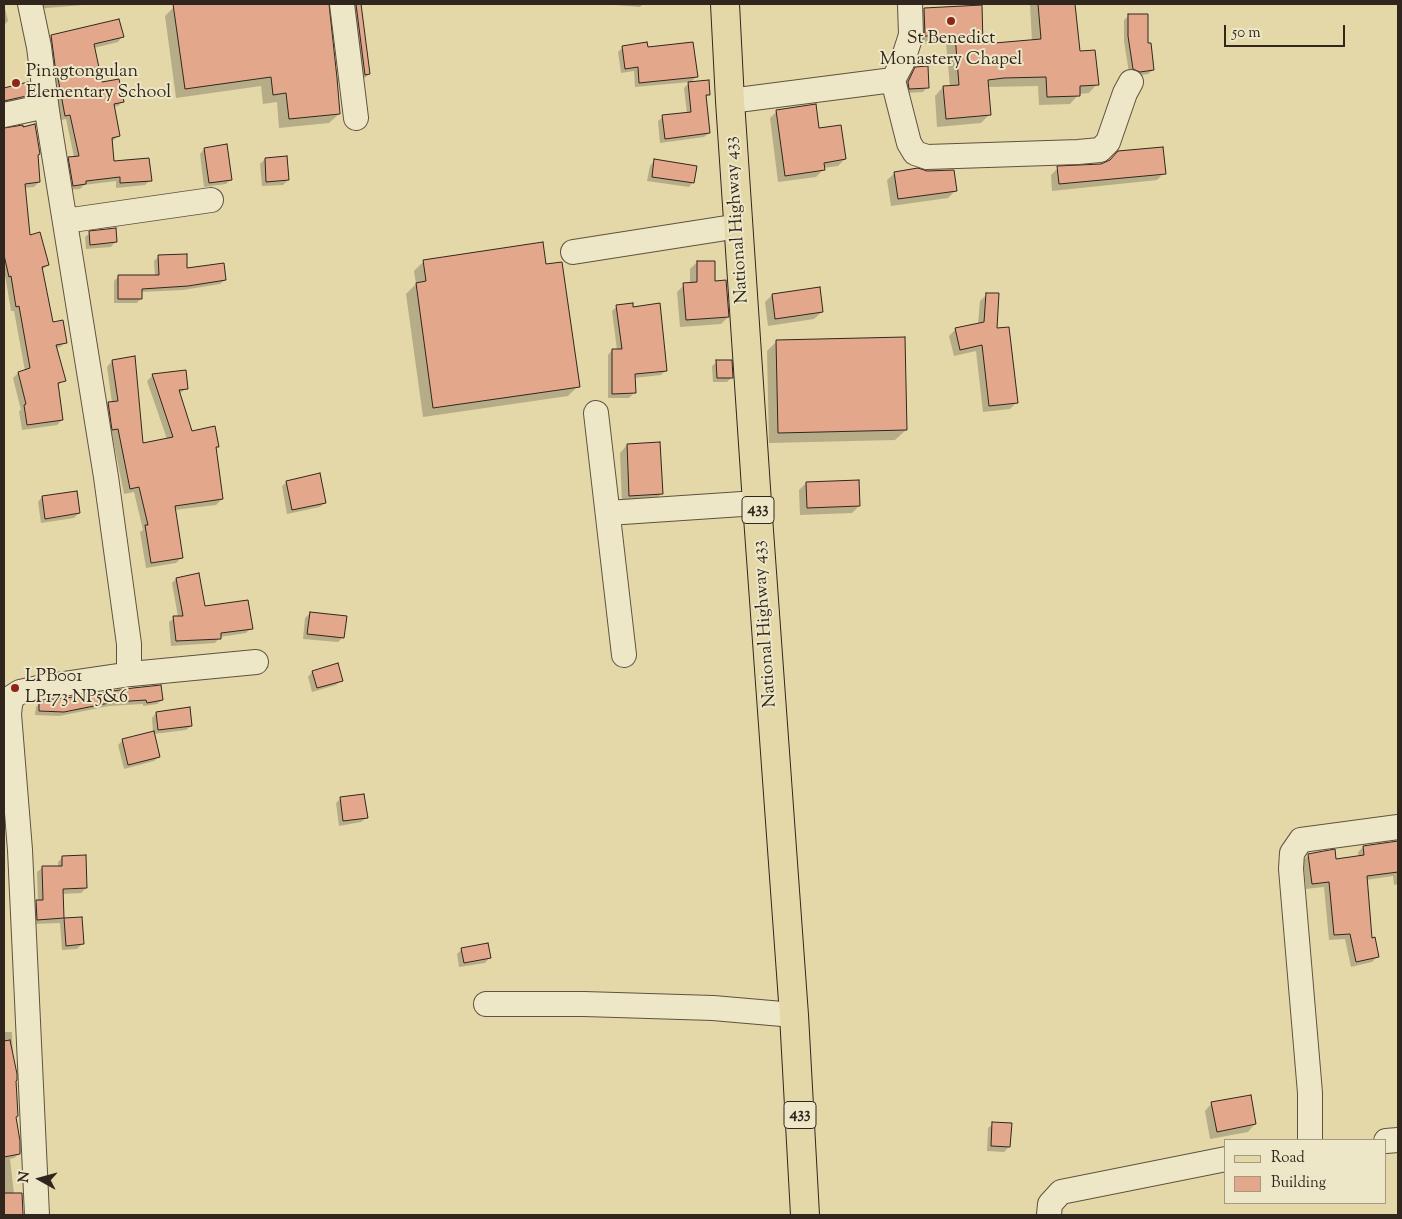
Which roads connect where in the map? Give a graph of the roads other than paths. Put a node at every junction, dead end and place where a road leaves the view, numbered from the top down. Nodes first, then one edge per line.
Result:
1 (30, 4) edge
2 (342, 4) edge
3 (725, 4) edge
4 (917, 4) edge
5 (892, 80) junction
6 (1131, 82) dead end
7 (730, 101) junction
8 (46, 106) junction
9 (4, 115) edge
10 (356, 118) dead end
11 (211, 200) dead end
12 (65, 221) junction
13 (738, 226) junction
14 (573, 252) dead end
15 (596, 413) dead end
16 (757, 503) junction
17 (608, 513) junction
18 (624, 655) dead end
19 (256, 662) dead end
20 (131, 674) junction
21 (8, 695) edge
22 (8, 757) edge
23 (1398, 827) edge
24 (14, 962) edge
25 (486, 1004) dead end
26 (794, 1015) junction
27 (1310, 1139) edge
28 (1224, 1159) edge
29 (37, 1215) edge
30 (805, 1215) edge
31 (1049, 1215) edge

1 - 8 street
2 - 10 street
3 - 7 main road, National Highway 433 / 433
4 - 5 street
5 - 6 street
5 - 7 street
7 - 13 main road, National Highway 433 / 433
8 - 9 street
8 - 12 street
11 - 12 street
12 - 20 street
13 - 14 street
13 - 16 main road, National Highway 433 / 433
15 - 17 street
16 - 17 street
16 - 26 main road, National Highway 433 / 433
17 - 18 street
19 - 20 street
20 - 21 street
21 - 22 street
22 - 24 street
23 - 27 street
24 - 29 street
25 - 26 street
26 - 30 main road, National Highway 433 / 433
28 - 31 street

